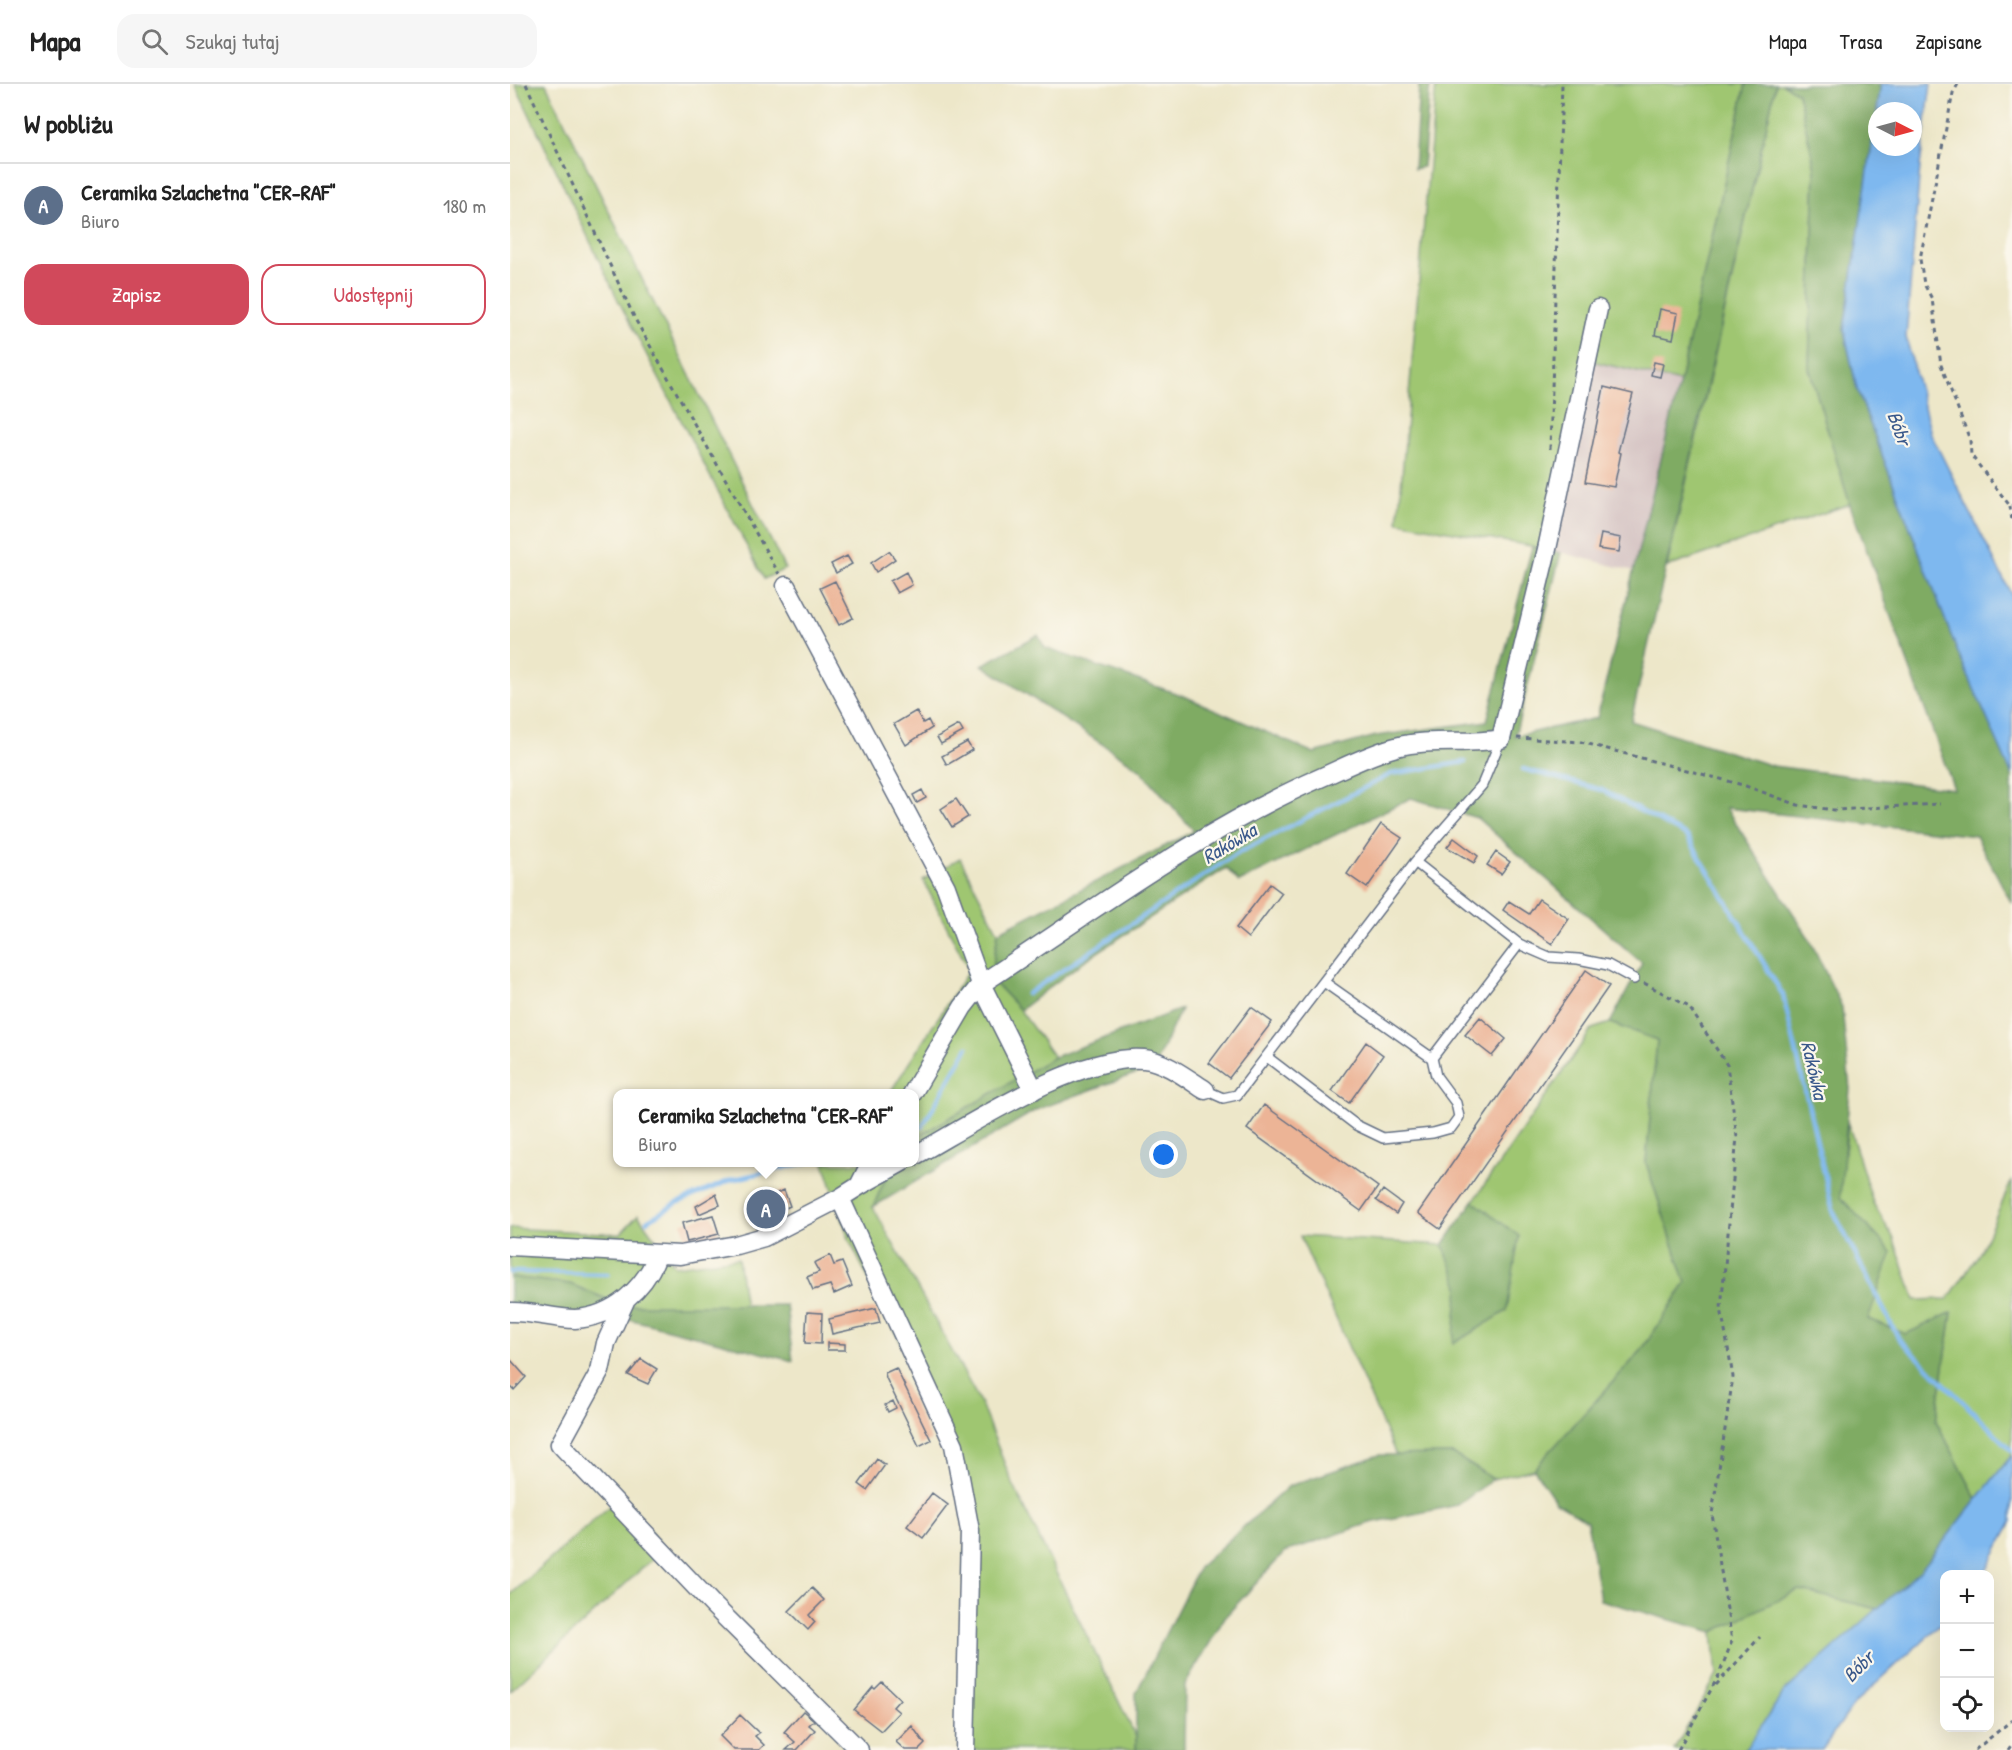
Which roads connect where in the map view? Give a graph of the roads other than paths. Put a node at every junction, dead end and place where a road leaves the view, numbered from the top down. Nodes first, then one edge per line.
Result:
1 (1598, 309) dead end
2 (786, 586) road end
3 (1501, 739) junction
4 (1414, 862) junction
5 (1519, 944) junction
6 (1634, 979) road end
7 (1324, 982) junction
8 (981, 984) junction
9 (1267, 1058) junction
10 (1432, 1058) junction
11 (915, 1089) edge
12 (1034, 1090) junction
13 (1205, 1090) joint
14 (919, 1154) edge
15 (868, 1167) edge
16 (893, 1167) edge
17 (859, 1186) junction
18 (840, 1198) junction
19 (510, 1246) edge
20 (658, 1254) junction
21 (625, 1301) junction
22 (510, 1312) edge
23 (575, 1319) junction
24 (606, 1343) junction
25 (859, 1750) edge
26 (965, 1750) edge

1 - 3 street
2 - 8 street
3 - 4 lane
3 - 8 street
4 - 5 lane
4 - 7 lane
5 - 6 lane
5 - 10 lane
7 - 9 lane
7 - 10 lane
8 - 11 street
8 - 12 street
9 - 10 lane
9 - 13 lane
12 - 13 street
12 - 14 street
15 - 17 street
16 - 17 street
17 - 18 street
18 - 20 street
18 - 26 street
19 - 20 street
20 - 21 street
21 - 23 street
21 - 24 street
22 - 23 street
23 - 24 street
24 - 25 street

